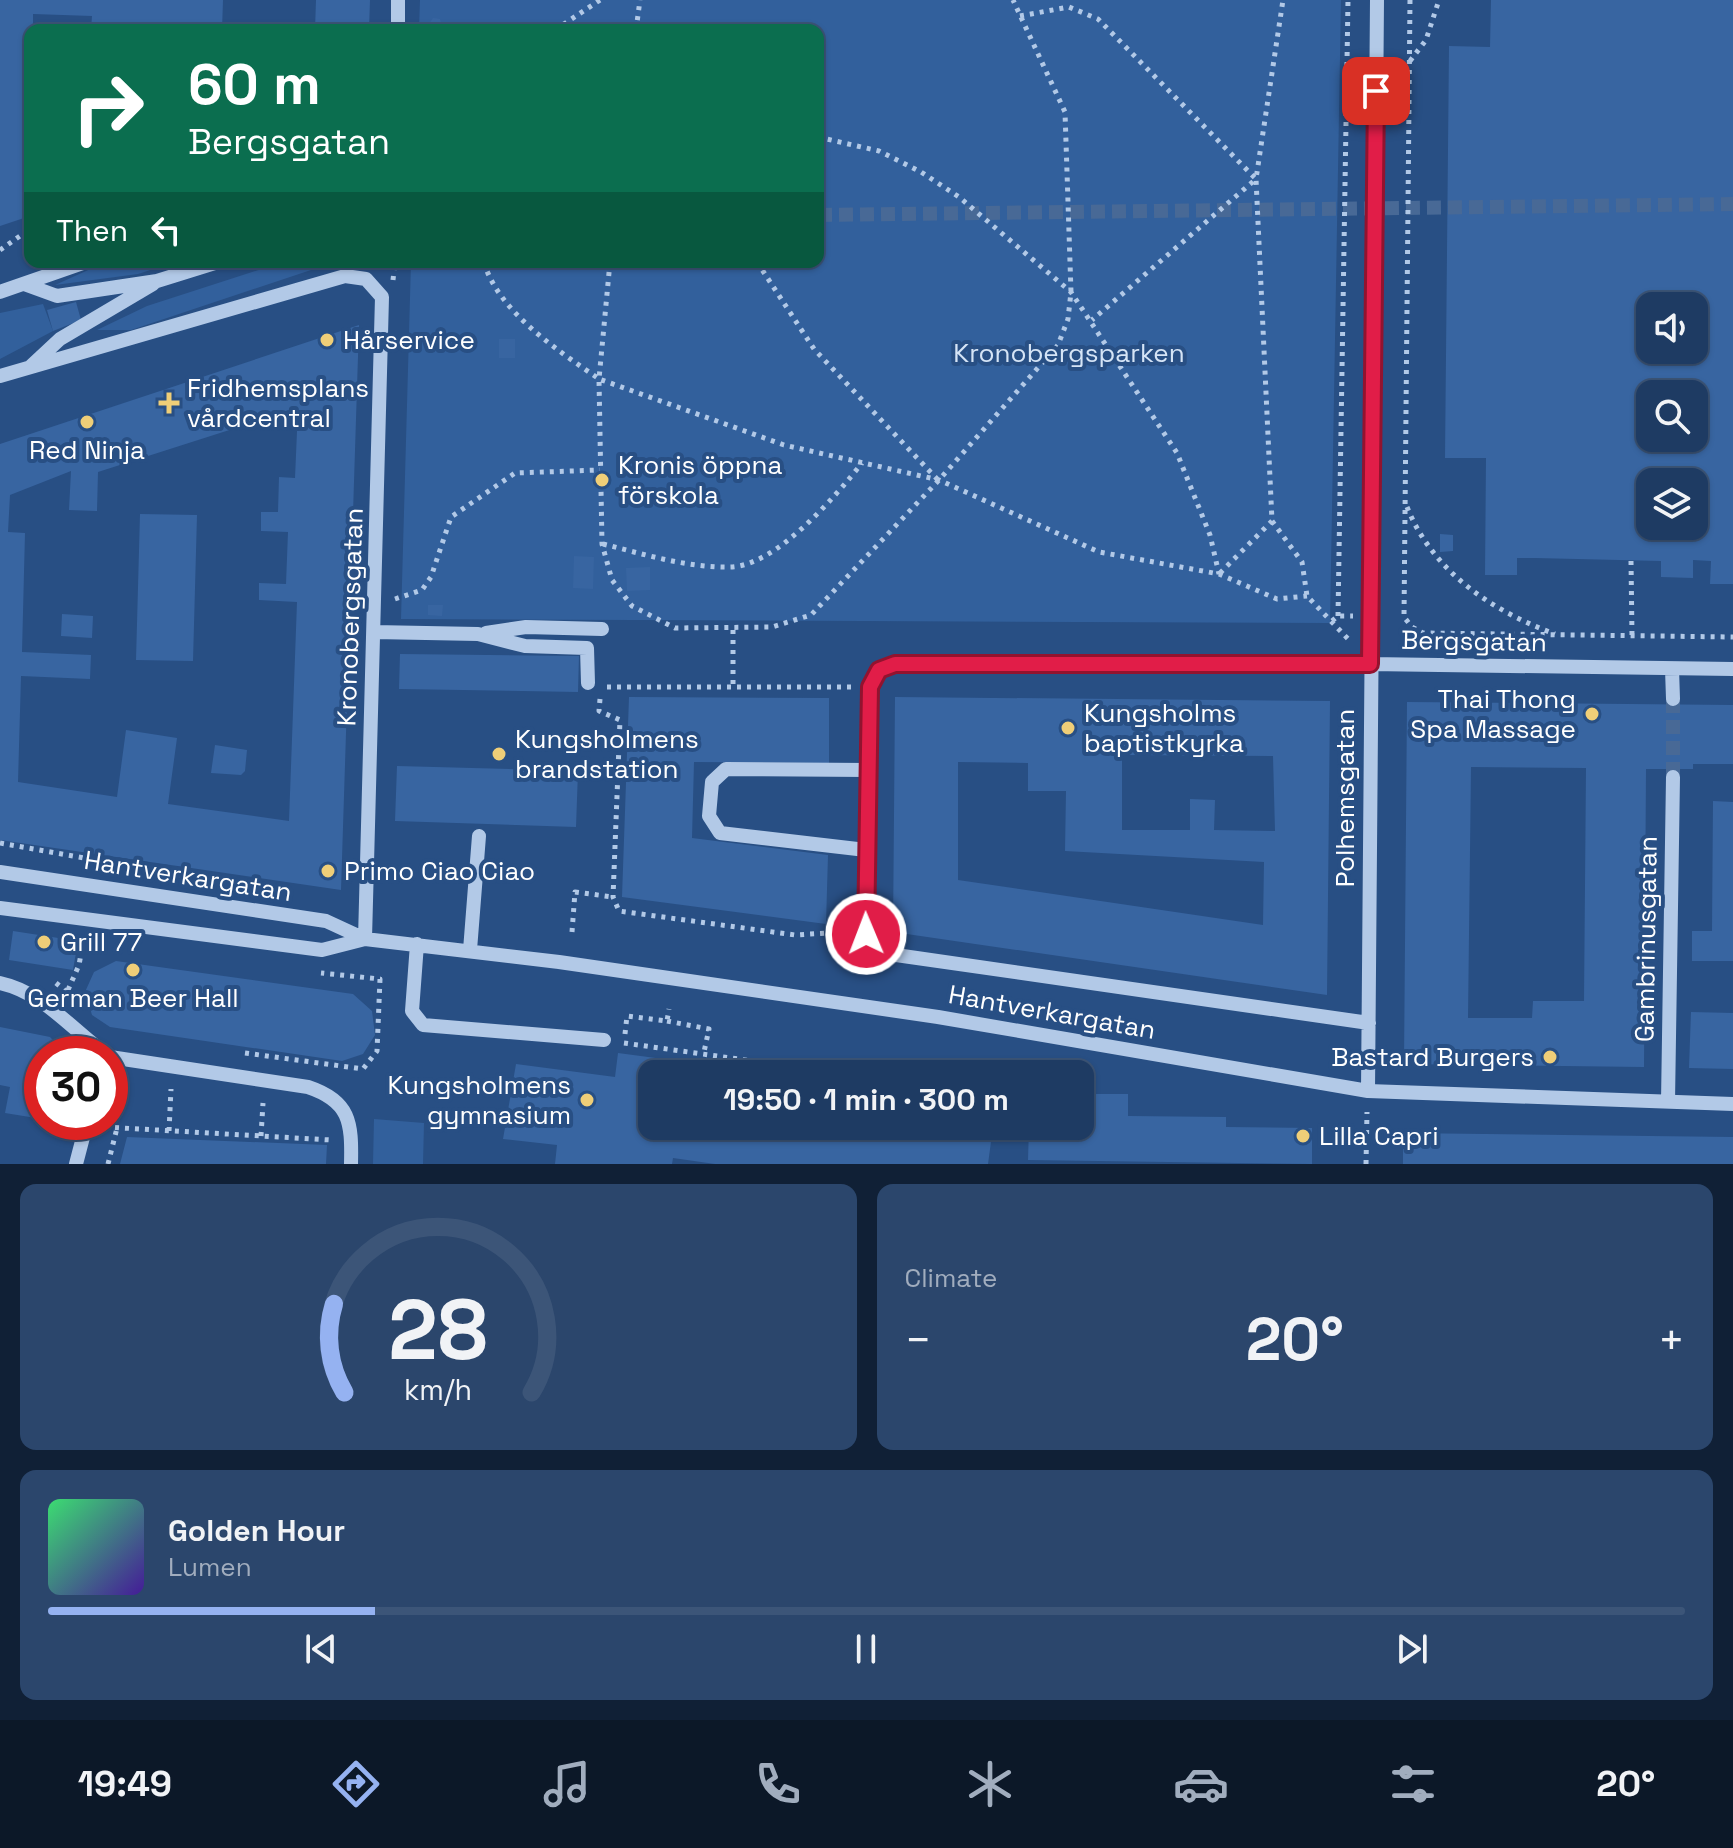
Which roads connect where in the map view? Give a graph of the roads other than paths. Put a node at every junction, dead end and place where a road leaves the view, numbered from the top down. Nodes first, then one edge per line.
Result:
1 (398, 0) edge
2 (1377, 0) edge
3 (398, 24) edge
4 (69, 268) edge
5 (199, 268) edge
6 (157, 281) junction
7 (24, 284) junction
8 (0, 292) edge
9 (28, 369) junction
10 (0, 376) edge
11 (602, 629) dead end
12 (374, 632) junction
13 (478, 634) junction
14 (1370, 664) junction
15 (1672, 669) junction
16 (1733, 669) edge
17 (588, 683) dead end
18 (1673, 699) tunnel mouth
19 (868, 770) junction
20 (1673, 777) tunnel mouth
21 (479, 836) dead end
22 (866, 850) junction
23 (0, 872) edge
24 (0, 908) edge
25 (365, 939) junction
26 (417, 944) junction
27 (470, 950) junction
28 (0, 983) edge
29 (1369, 1023) junction
30 (82, 1036) edge
31 (604, 1040) road end
32 (128, 1058) edge
33 (1368, 1091) junction
34 (1668, 1102) junction
35 (1733, 1104) edge
36 (83, 1140) edge
37 (76, 1164) edge
38 (351, 1164) edge

1 - 3 street
2 - 14 street, Polhemsgatan
4 - 7 street
5 - 6 street
6 - 7 street
6 - 9 street
7 - 8 street
9 - 10 street
9 - 12 street, Kronobergsgatan
11 - 13 street
12 - 13 street
12 - 25 street, Kronobergsgatan
13 - 17 street
14 - 15 street, Bergsgatan
14 - 19 street, Bergsgatan
14 - 29 street, Polhemsgatan
15 - 16 street, Bergsgatan
15 - 18 street
19 - 22 street
19 - 22 street
20 - 34 street, Gambrinusgatan
21 - 27 street
22 - 29 street, Hantverkargatan
23 - 25 street, Hantverkargatan
24 - 25 street, Hantverkargatan
25 - 26 street, Hantverkargatan
26 - 27 street, Hantverkargatan
26 - 31 street
27 - 33 street, Hantverkargatan
28 - 30 street
29 - 33 street, Polhemsgatan
32 - 38 street
33 - 34 street, Hantverkargatan
34 - 35 street, Hantverkargatan
36 - 37 street

